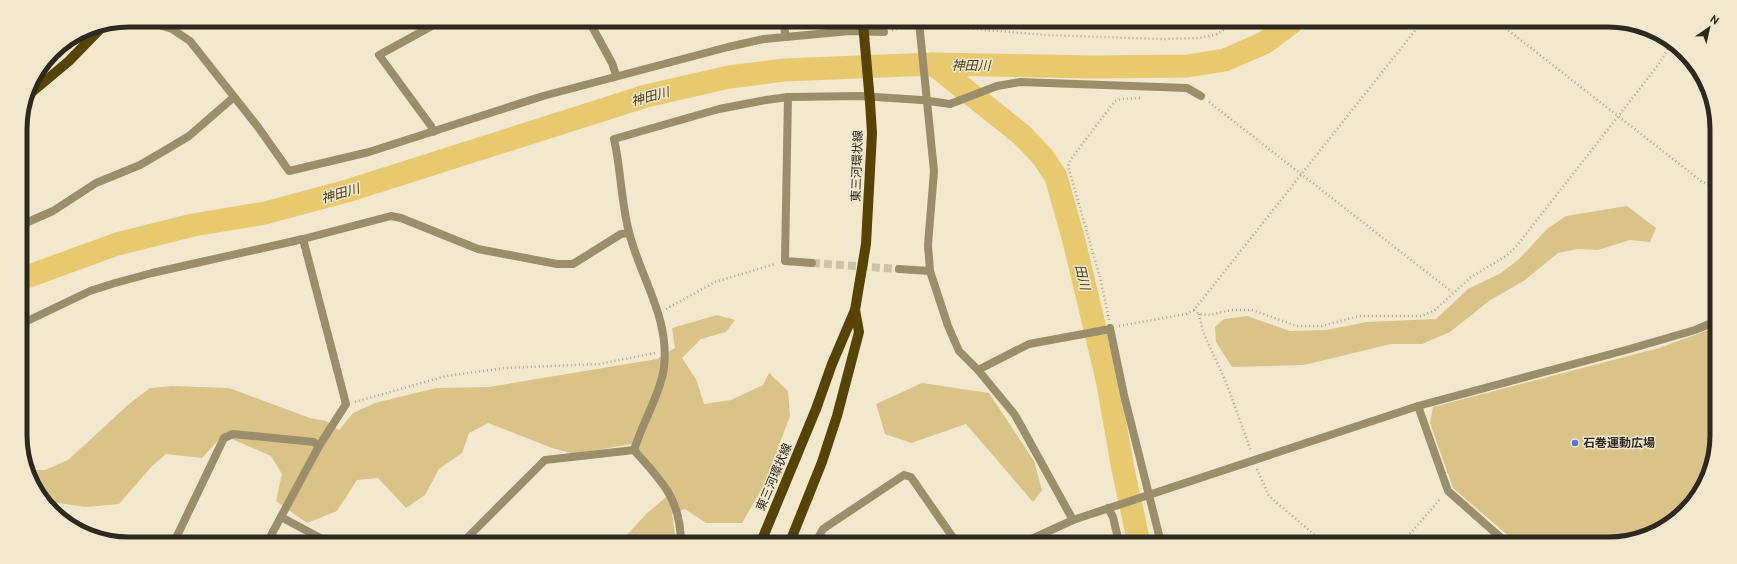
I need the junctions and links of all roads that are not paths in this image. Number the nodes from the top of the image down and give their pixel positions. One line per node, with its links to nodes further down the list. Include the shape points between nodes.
1 (166, 27): 13 (street, via 190,41)
2 (430, 27): 16 (street, via 379,55)
3 (592, 27): 10 (street)
4 (784, 27): 9 (street)
5 (863, 27): 23 (main road, 東三河環状線, bridge, via 872,132 866,244)
6 (919, 27): 15 (street)
7 (97, 32): 11 (main road, via 69,61)
8 (884, 32): 9 (street, via 850,31)
9 (786, 37): 10 (street, via 728,47)
10 (616, 75): 16 (street)
11 (35, 89)
12 (1201, 96): 15 (street, via 1187,88 1020,82 984,90 950,104)
13 (234, 97): 16 (street, via 289,171 369,152); 17 (street, via 189,136 140,165 96,182 52,211)
14 (788, 97): 15 (street, via 860,96); 18 (street, via 719,109 614,139); 20 (street, via 786,261)
15 (927, 101): 22 (street, via 934,171 928,245)
16 (433, 132)
17 (27, 222)
18 (629, 233): 19 (street, via 621,234 572,264 558,264 478,249 391,216); 29 (street, via 658,312 665,350 661,380 638,434)
19 (303, 239): 24 (street, via 152,272 115,283 90,291); 28 (street, via 346,404)
20 (812, 263)
21 (899, 269): 22 (street)
22 (930, 271): 26 (street, via 958,350)
23 (855, 310): 39 (main road, 東三河環状線); 40 (main road, 東三河環状線, via 859,332 837,416)
24 (27, 321)
25 (1710, 324): 27 (street, via 1626,350)
26 (978, 370): 30 (street, via 1029,344 1107,329); 33 (street, via 1015,415)
27 (1418, 406): 30 (street); 46 (street, via 1448,492)
28 (319, 446): 32 (street); 34 (street, via 314,442 234,434 224,438)
29 (634, 450): 37 (street, via 545,460); 38 (street, via 670,493 680,524)
30 (1150, 494): 31 (street); 45 (street)
31 (1112, 507): 33 (street); 44 (street)
32 (281, 517): 35 (street); 36 (street)
33 (1073, 520): 43 (street)
34 (176, 537)
35 (270, 537)
36 (318, 537)
37 (468, 537)
38 (681, 537)
39 (763, 537)
40 (792, 537)
41 (819, 537): 42 (street, via 823,529 904,475 911,477)
42 (953, 537)
43 (1036, 537)
44 (1118, 537)
45 (1160, 537)
46 (1500, 537)

